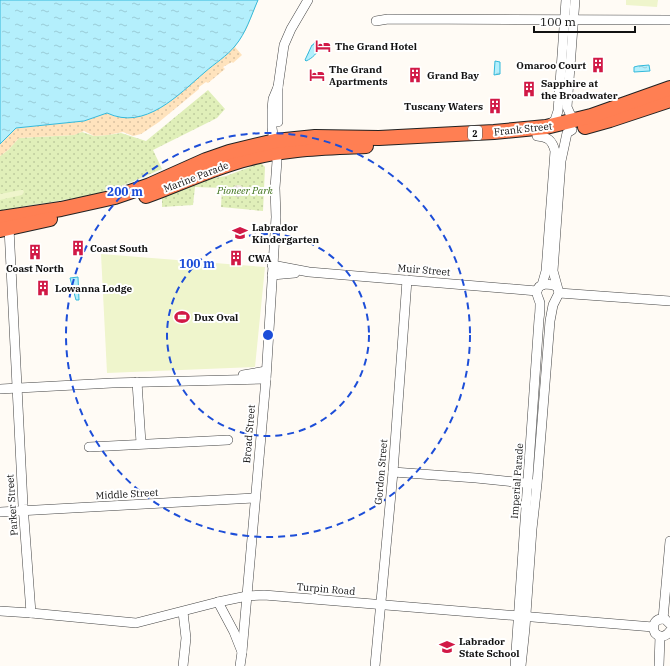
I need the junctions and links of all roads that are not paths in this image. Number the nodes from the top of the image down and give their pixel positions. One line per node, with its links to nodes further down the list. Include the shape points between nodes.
1 (308, 0): 11 (street, via 285,39 272,109)
2 (566, 0): 4 (street)
3 (575, 0): 4 (street)
4 (569, 19): 5 (street); 6 (street); 9 (street, via 567,107); 10 (street, via 558,111 555,120)
5 (670, 20)
6 (376, 21)
7 (670, 88): 9 (highway, Frank Street / 2)
8 (670, 100): 9 (highway, Frank Street / 2, via 610,120)
9 (576, 125): 10 (highway, Frank Street / 2); 12 (street, Imperial Parade, via 567,133)
10 (542, 132): 11 (highway, Frank Street / 2, via 493,140 317,148); 12 (street, Imperial Parade, via 553,143 555,151)
11 (275, 147): 13 (highway, Marine Parade / 2, via 133,201); 14 (street, Broad Street, via 282,168)
12 (553, 221): 16 (street, Imperial Parade, via 546,271); 17 (street, Imperial Parade, via 553,271)
13 (3, 225): 22 (street, Parker Street, via 10,243)
14 (272, 270): 15 (street, Muir Street); 19 (street, Broad Street)
15 (407, 280): 16 (street, Muir Street); 28 (street, Gordon Street)
16 (539, 291): 17 (street, via 552,285); 17 (street, via 546,300); 23 (street, Imperial Parade)
17 (557, 293): 18 (street); 24 (street, Imperial Parade, via 550,321)
18 (670, 301)
19 (266, 375): 20 (street); 30 (street, Broad Street)
20 (137, 382): 22 (street); 26 (street)
21 (0, 389): 22 (street)
22 (16, 389): 31 (street, Parker Street)
23 (531, 426): 24 (street); 29 (street, Imperial Parade)
24 (542, 426): 29 (street, Imperial Parade)
25 (228, 440): 26 (street)
26 (141, 443): 27 (street)
27 (89, 446)
28 (393, 472): 29 (street); 36 (street, Gordon Street)
29 (532, 484): 40 (street, Imperial Parade, via 532,528)
30 (254, 498): 31 (street, Middle Street); 34 (street, Broad Street)
31 (23, 511): 32 (street, Middle Street); 39 (street, Parker Street)
32 (0, 512)
33 (670, 541): 41 (street)
34 (247, 596): 35 (street, Turpin Road); 36 (street, Turpin Road); 45 (street, Broad Street)
35 (218, 602): 38 (street, Turpin Road); 45 (street, Broad Street)
36 (380, 604): 40 (street, Turpin Road); 48 (street, Gordon Street)
37 (0, 611): 39 (street, Turpin Road)
38 (183, 612): 39 (street, Turpin Road, via 136,623); 46 (street, via 186,638)
39 (31, 613)
40 (522, 617): 42 (street, Turpin Road); 49 (street, Imperial Parade); 50 (street, Imperial Parade)
41 (666, 621): 42 (street, via 658,620)
42 (653, 626): 44 (street, via 655,633)
43 (670, 631): 44 (street, via 665,636)
44 (660, 636): 51 (street)
45 (242, 652): 47 (street, Broad Street)
46 (182, 666)
47 (240, 666)
48 (375, 666)
49 (514, 666)
50 (521, 666)
51 (659, 666)

